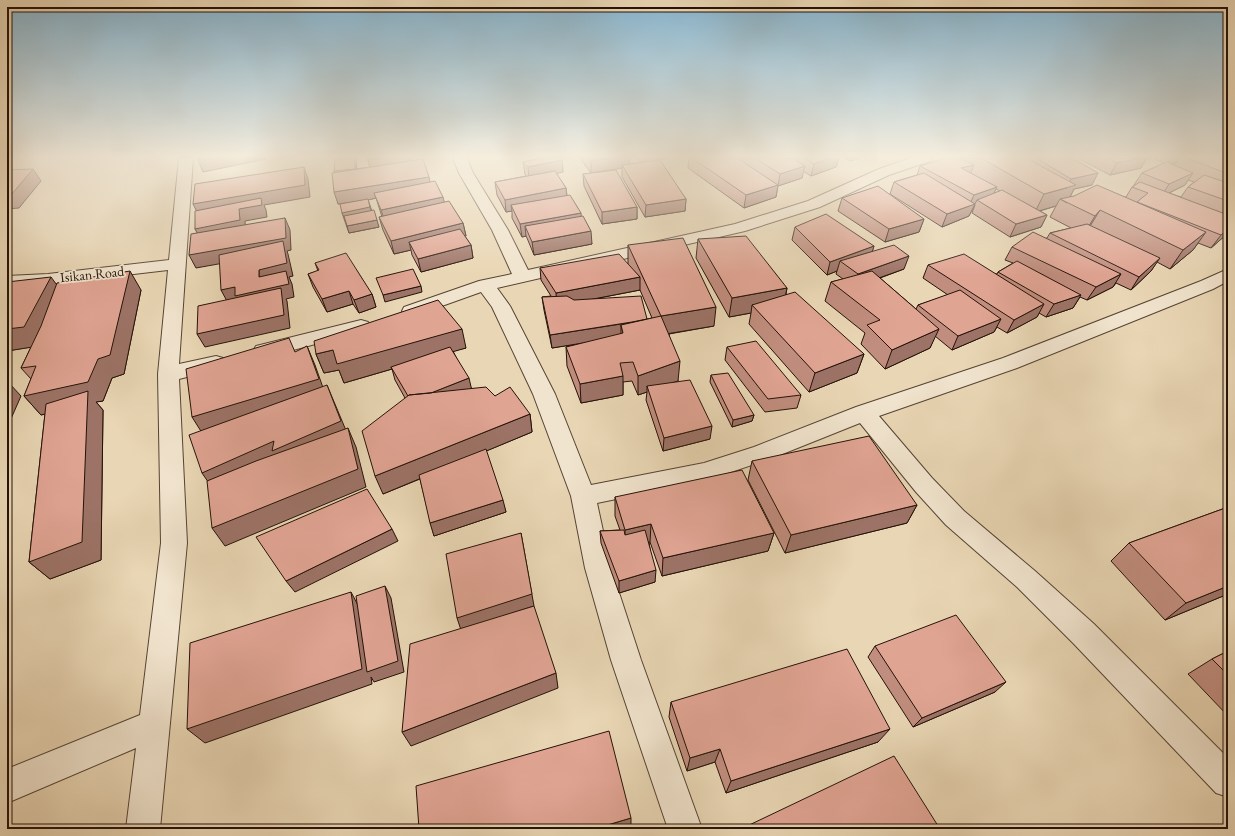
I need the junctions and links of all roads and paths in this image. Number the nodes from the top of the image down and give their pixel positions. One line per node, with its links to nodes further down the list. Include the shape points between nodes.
1 (183, 197): 4 (street)
2 (480, 197): 6 (street, via 500,230)
3 (829, 197): 6 (street, via 739,228)
4 (177, 264): 7 (street, Isikan Road, via 48,279); 11 (street)
5 (1228, 274): 12 (street, via 1207,285 1010,363)
6 (522, 276): 8 (street)
7 (7, 281)
8 (485, 285): 9 (street); 13 (street, via 501,306 544,394)
9 (395, 316)
10 (374, 322): 11 (street, via 332,335)
11 (168, 374): 14 (street, via 174,543)
12 (864, 413): 13 (street, via 762,453 704,472); 15 (street, via 955,518 1026,579 1084,634)
13 (583, 496): 18 (street, via 604,589)
14 (154, 724): 16 (street); 17 (street)
15 (1228, 781)
16 (7, 786)
17 (143, 829)
18 (685, 829)

